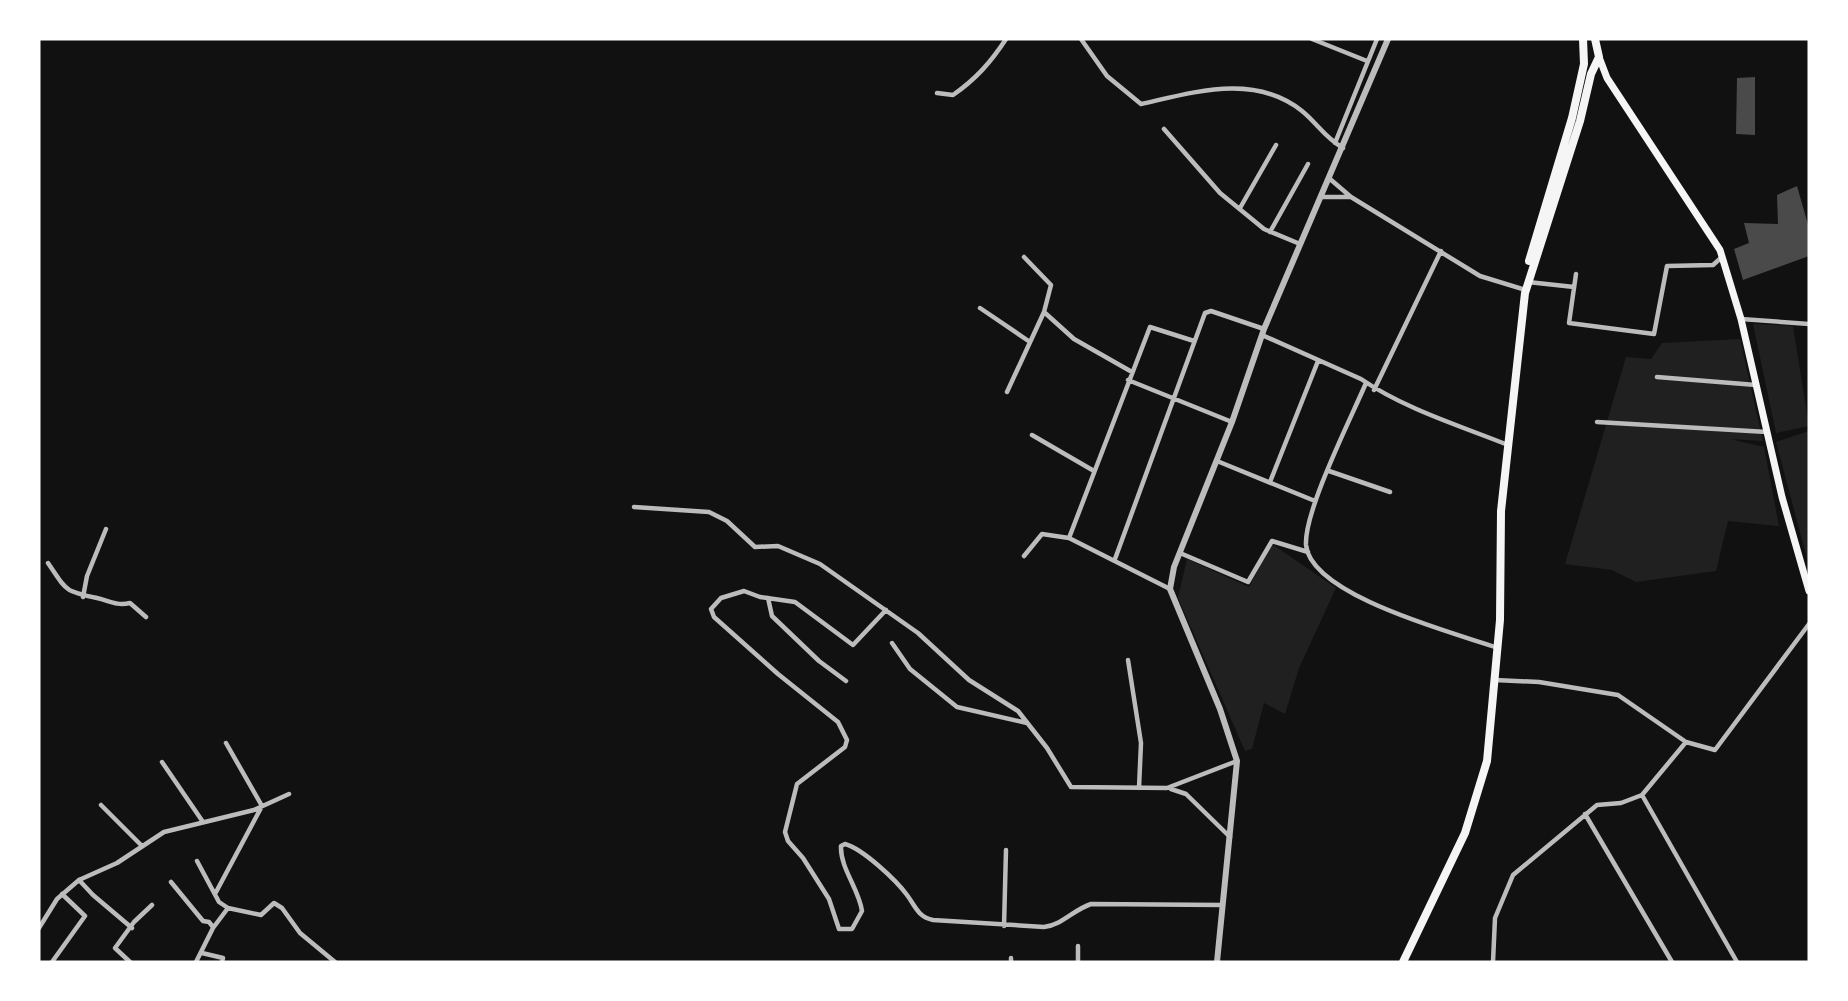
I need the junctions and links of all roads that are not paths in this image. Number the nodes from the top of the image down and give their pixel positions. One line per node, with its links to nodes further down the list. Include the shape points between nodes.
1 (1006, 39): 12 (street, via 987,67 966,87 953,95)
2 (1081, 39): 14 (street, via 1107,76 1141,104 1225,87 1245,88 1273,94 1290,103)
3 (1312, 39): 10 (street)
4 (1377, 39): 10 (street)
5 (1388, 39): 16 (street)
6 (1583, 39): 8 (main road)
7 (1595, 39): 9 (main road)
8 (1585, 55): 11 (main road); 22 (main road)
9 (1599, 57): 11 (main road); 27 (main road, via 1607,78)
10 (1367, 61): 14 (street)
11 (1591, 74): 22 (main road, via 1564,174)
12 (937, 93)
13 (1164, 129): 21 (street, via 1220,193)
14 (1335, 143): 16 (street)
15 (1276, 145): 21 (street)
16 (1343, 148): 18 (street)
17 (1308, 164): 23 (street)
18 (1330, 179): 19 (street); 20 (street)
19 (1321, 197): 20 (street); 24 (street)
20 (1351, 197): 25 (street)
21 (1240, 208): 23 (street)
22 (1541, 231): 29 (main road)
23 (1270, 232): 24 (street)
24 (1300, 244): 35 (street)
25 (1441, 250): 29 (street, via 1480,276); 44 (street)
26 (1024, 257): 32 (street, via 1051,285)
27 (1722, 257): 30 (street, via 1713,265 1666,266 1654,334 1569,323); 33 (main road)
28 (1576, 274): 30 (street)
29 (1525, 287): 30 (street); 51 (main road)
30 (1574, 287)
31 (980, 308): 36 (street)
32 (1044, 312): 36 (street); 39 (street, via 1074,339)
33 (1741, 319): 34 (street); 43 (main road)
34 (1809, 324)
35 (1263, 332): 37 (street, via 1208,311); 38 (street); 47 (street)
36 (1030, 342): 45 (street)
37 (1194, 342): 39 (street, via 1150,327); 46 (street)
38 (1318, 361): 42 (street); 55 (street)
39 (1132, 372): 41 (street)
40 (1657, 377): 43 (street)
41 (1128, 380): 46 (street); 53 (street)
42 (1366, 382): 44 (street); 54 (street)
43 (1756, 385): 49 (main road)
44 (1374, 390): 51 (street)
45 (1007, 392)
46 (1172, 398): 47 (street); 64 (street)
47 (1232, 422): 52 (street)
48 (1598, 422): 49 (street)
49 (1767, 432): 67 (main road)
50 (1032, 435): 53 (street)
51 (1508, 445): 74 (main road, via 1501,511)
52 (1217, 461): 55 (street); 62 (street)
53 (1094, 471): 60 (street)
54 (1329, 471): 56 (street); 57 (street)
55 (1270, 482): 57 (street)
56 (1390, 492)
57 (1315, 501): 61 (street, via 1307,533)
58 (634, 507): 70 (street, via 709,512 727,521 755,547 778,546 820,564)
59 (106, 529): 68 (street)
60 (1069, 538): 63 (street, via 1042,534); 64 (street)
61 (1308, 552): 62 (street, via 1272,541 1248,582); 74 (street, via 1328,578 1358,598)
62 (1180, 553): 66 (street)
63 (1024, 556)
64 (1115, 559): 66 (street)
65 (48, 563): 68 (street, via 64,587)
66 (1170, 589): 81 (street, via 1220,709)
67 (1809, 591)
68 (83, 597): 71 (street, via 116,605 133,604)
69 (768, 598): 70 (street, via 795,602 853,645); 77 (street, via 772,616); 102 (street, via 740,591 715,602 711,611 778,675 838,722 846,736 845,747 797,784 785,832 829,899 839,929 852,929 862,911 841,854 845,844 877,865 926,919)
70 (886, 610): 78 (street, via 918,633 969,680 1018,711)
71 (146, 617)
72 (1809, 624): 79 (street, via 1715,750)
73 (892, 643): 78 (street, via 910,669 957,707)
74 (1498, 648): 76 (main road)
75 (1128, 660): 83 (street, via 1141,743)
76 (1495, 680): 79 (street, via 1539,682 1618,695); 115 (main road, via 1487,761 1465,833)
77 (846, 681)
78 (1027, 723): 83 (street, via 1071,788)
79 (1686, 742): 86 (street)
80 (226, 743): 88 (street)
81 (1237, 761): 84 (street); 91 (street)
82 (162, 762): 90 (street)
83 (1139, 788): 84 (street)
84 (1167, 788): 91 (street, via 1186,794)
85 (289, 794): 88 (street)
86 (1642, 795): 89 (street, via 1621,803 1597,805); 118 (street)
87 (101, 805): 92 (street)
88 (262, 806): 90 (street); 98 (street)
89 (1585, 814): 116 (street, via 1513,875 1495,918); 117 (street)
90 (203, 822): 92 (street, via 164,832)
91 (1230, 837): 100 (street)
92 (142, 846): 95 (street, via 117,863)
93 (1006, 850): 102 (street)
94 (197, 861): 98 (street)
95 (79, 880): 97 (street); 105 (street)
96 (171, 882): 103 (street, via 203,921)
97 (62, 894): 104 (street); 108 (street, via 84,916)
98 (215, 894): 101 (street)
99 (152, 905): 105 (street)
100 (1222, 905): 102 (street, via 1091,904 1054,926); 114 (street)
101 (228, 908): 103 (street); 112 (street, via 261,915 274,903 300,933)
102 (1004, 926)
103 (213, 927): 107 (street)
104 (39, 928)
105 (132, 928): 109 (street, via 115,948)
106 (1078, 945): 113 (street)
107 (202, 953): 110 (street); 111 (street, via 223,958)
108 (52, 962)
109 (130, 962)
110 (196, 962)
111 (222, 962)
112 (335, 962)
113 (1078, 962)
114 (1217, 962)
115 (1402, 962)
116 (1493, 962)
117 (1672, 962)
118 (1737, 962)

